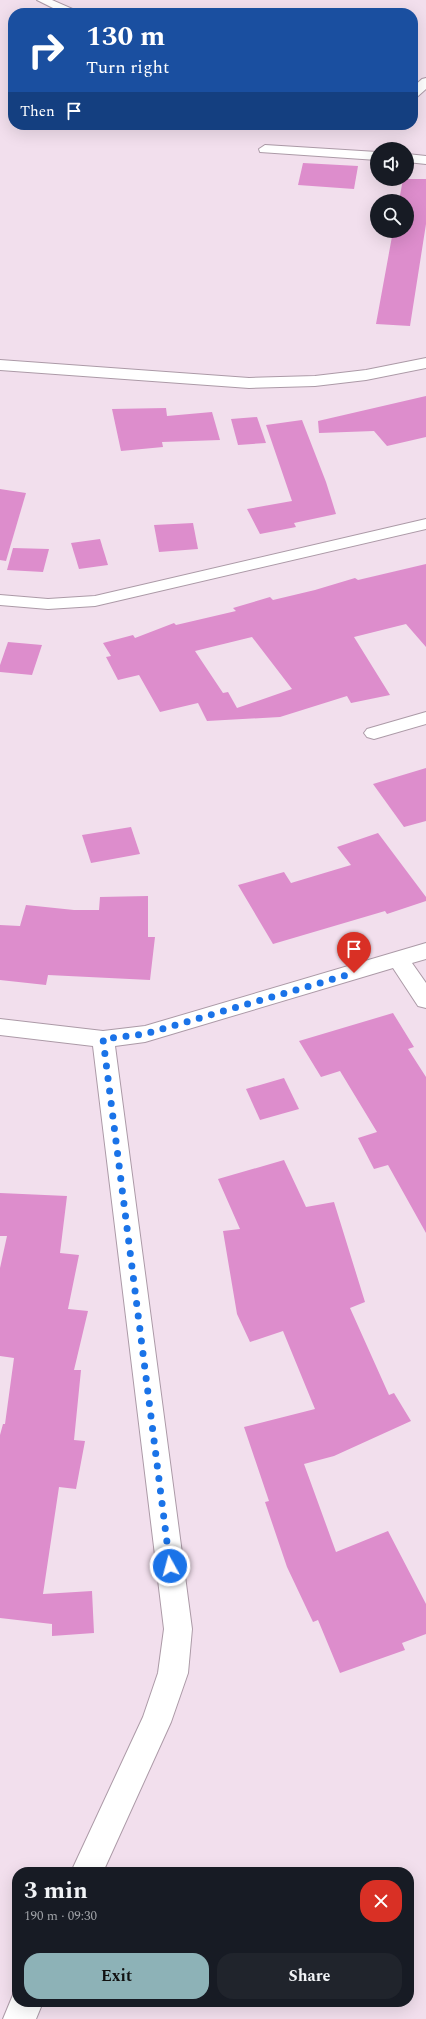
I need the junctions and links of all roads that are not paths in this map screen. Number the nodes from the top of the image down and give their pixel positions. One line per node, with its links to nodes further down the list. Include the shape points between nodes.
1 (43, 0): 2 (street)
2 (61, 8)
3 (426, 82): 4 (street)
4 (418, 89)
5 (265, 149): 6 (street)
6 (370, 156)
7 (414, 159): 8 (street)
8 (426, 160)
9 (426, 363): 10 (street, via 315,381 249,383)
10 (0, 365)
11 (426, 524): 12 (street, via 95,601 48,604)
12 (0, 600)
13 (426, 718): 14 (street)
14 (374, 733)
15 (426, 951): 16 (street)
16 (399, 960): 17 (street); 19 (street, via 145,1034)
17 (426, 1000)
18 (0, 1027): 19 (street)
19 (103, 1039): 20 (street, via 178,1629 173,1673 156,1722)
20 (89, 1867)
21 (25, 2007): 22 (street)
22 (19, 2019)

